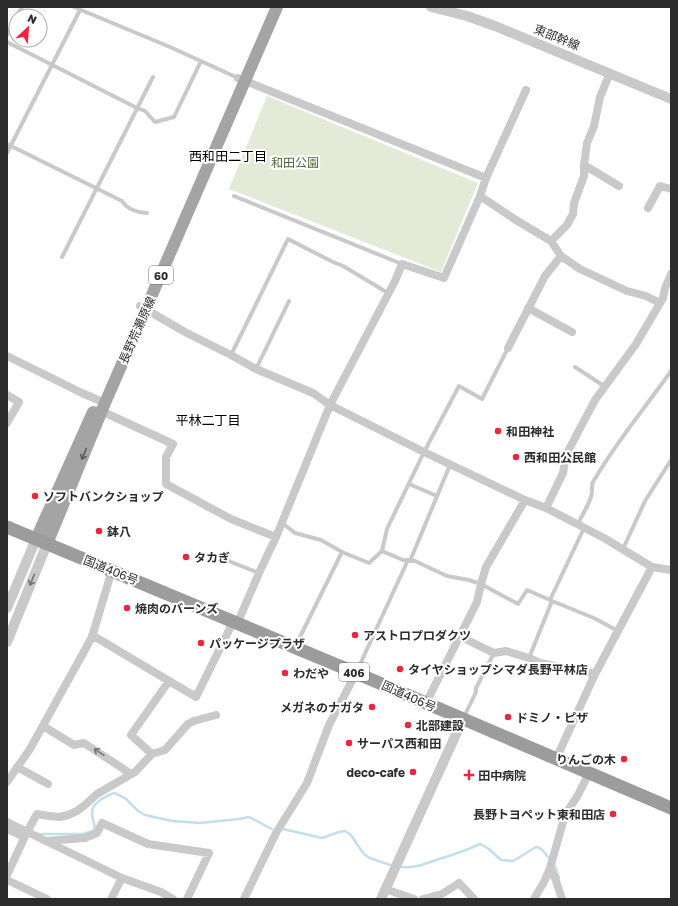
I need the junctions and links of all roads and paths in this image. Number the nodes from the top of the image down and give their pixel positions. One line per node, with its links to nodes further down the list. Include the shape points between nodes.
1 (74, 7): 5 (lane)
2 (269, 7): 11 (main road, 長野荒瀬原線 / 60)
3 (277, 7): 11 (main road, 長野荒瀬原線 / 60)
4 (431, 7): 9 (street, 東部幹線, via 495,26)
5 (80, 10): 7 (lane); 8 (lane)
6 (7, 42): 8 (lane)
7 (201, 61): 11 (lane); 14 (lane, via 174,117 155,122 145,111)
8 (52, 65): 14 (lane); 15 (lane)
9 (610, 73): 13 (street, 東部幹線); 17 (street, via 600,97 594,126 587,143)
10 (153, 77): 14 (lane)
11 (241, 79): 18 (street); 34 (main road, 長野荒瀬原線 / 60)
12 (526, 90): 18 (street)
13 (671, 99)
14 (137, 108): 20 (lane)
15 (9, 145): 16 (lane); 20 (lane)
16 (7, 153)
17 (584, 165): 19 (street); 26 (street, via 584,176 574,203 573,214 567,225)
18 (486, 178): 23 (street)
19 (619, 186)
20 (96, 188): 25 (lane, via 139,213); 28 (lane)
21 (671, 190): 24 (street, via 660,186)
22 (234, 196): 29 (lane)
23 (480, 196): 26 (street); 29 (street, via 444,278)
24 (648, 208)
25 (147, 213)
26 (551, 241): 27 (street)
27 (561, 256): 32 (street, via 580,269 627,291); 35 (street, via 545,276)
28 (62, 257)
29 (402, 264): 31 (street)
30 (671, 274): 32 (street, via 665,288)
31 (388, 293): 38 (lane, via 343,266 288,239); 45 (street)
32 (665, 300): 43 (street)
33 (289, 301): 41 (lane)
34 (143, 308): 38 (street); 46 (main road, 長野荒瀬原線 / 60)
35 (528, 308): 36 (street); 37 (street)
36 (572, 332)
37 (508, 348): 48 (lane, via 482,399 459,386)
38 (232, 355): 41 (street)
39 (7, 356): 46 (street)
40 (575, 367): 43 (lane)
41 (256, 369): 45 (street, via 313,393)
42 (671, 371): 57 (lane, via 592,484 592,496)
43 (604, 386): 54 (street, via 566,455 563,474)
44 (7, 395): 47 (street, via 19,402)
45 (330, 404): 48 (street); 55 (street)
46 (100, 406): 58 (street, via 173,444 166,457 166,484 231,519); 59 (main road, 長野荒瀬原線 / 60)
47 (7, 423)
48 (424, 452): 50 (street); 51 (lane)
49 (671, 460): 60 (lane, via 646,501)
50 (450, 464): 52 (lane); 53 (street)
51 (409, 484): 52 (lane); 61 (lane, via 387,529)
52 (438, 496): 64 (lane)
53 (525, 500): 54 (street); 69 (street, via 486,567)
54 (546, 508): 57 (street)
55 (281, 522): 58 (street); 62 (lane, via 296,533 321,540)
56 (7, 526): 59 (highway, 406)
57 (581, 526): 60 (street); 70 (lane)
58 (276, 537): 68 (street)
59 (42, 541): 66 (highway, 国道406号 / 406); 71 (street); 76 (street, one-way to 76)
60 (623, 549): 65 (street)
61 (382, 551): 62 (lane, via 369,563); 64 (lane)
62 (342, 552): 77 (lane)
63 (216, 556): 68 (lane)
64 (409, 560): 69 (lane, via 447,576); 80 (lane)
65 (652, 567): 67 (street); 73 (street)
66 (112, 570): 72 (highway, 国道406号 / 406); 74 (street)
67 (671, 570)
68 (259, 573): 72 (street)
69 (481, 584): 70 (lane, via 518,604 527,590); 75 (street, via 478,602)
70 (551, 600): 73 (lane); 79 (lane)
71 (7, 608)
72 (235, 623): 77 (highway, 国道406号 / 406); 82 (street, via 196,697)
73 (618, 631): 81 (street)
74 (92, 635): 82 (street); 86 (street)
75 (460, 636): 78 (street); 83 (street)
76 (7, 642)
77 (295, 647): 80 (highway, 国道406号 / 406)
78 (494, 652): 79 (street, via 506,651); 85 (lane)
79 (529, 658): 81 (street, via 540,663)
80 (356, 673): 83 (highway, 国道406号 / 406); 109 (street, via 328,725 307,783 276,833)
81 (595, 674): 88 (street)
82 (169, 681): 87 (street, via 131,735)
83 (426, 703): 85 (highway, 国道406号 / 406)
84 (216, 715): 87 (street, via 188,724 166,750)
85 (463, 719): 88 (highway, 国道406号 / 406); 103 (street)
86 (43, 726): 89 (street); 91 (street, one-way to 86, via 84,742 74,745)
87 (152, 754): 91 (street)
88 (556, 759): 90 (highway, 国道406号 / 406)
89 (17, 767): 92 (street); 93 (street)
90 (589, 773): 94 (highway, 国道406号 / 406); 99 (street, via 565,815)
91 (131, 774): 97 (street, via 68,815 54,817 36,814)
92 (7, 782)
93 (48, 784)
94 (671, 808)
95 (7, 822): 97 (street)
96 (7, 829): 97 (street)
97 (26, 835): 98 (street); 100 (street)
98 (46, 841): 101 (street); 108 (street, via 85,838 97,833 102,823 148,844 209,853)
99 (550, 868): 114 (street); 115 (street)
100 (7, 875)
101 (122, 878): 104 (street); 106 (street)
102 (7, 880): 105 (street)
103 (386, 889): 110 (street); 111 (street)
104 (160, 896): 107 (street)
105 (47, 899)
106 (112, 899)
107 (173, 899)
108 (187, 899)
109 (244, 899)
110 (381, 899)
111 (414, 899)
112 (422, 899): 113 (street, via 442,894 459,883)
113 (474, 899)
114 (534, 899)
115 (562, 899)

